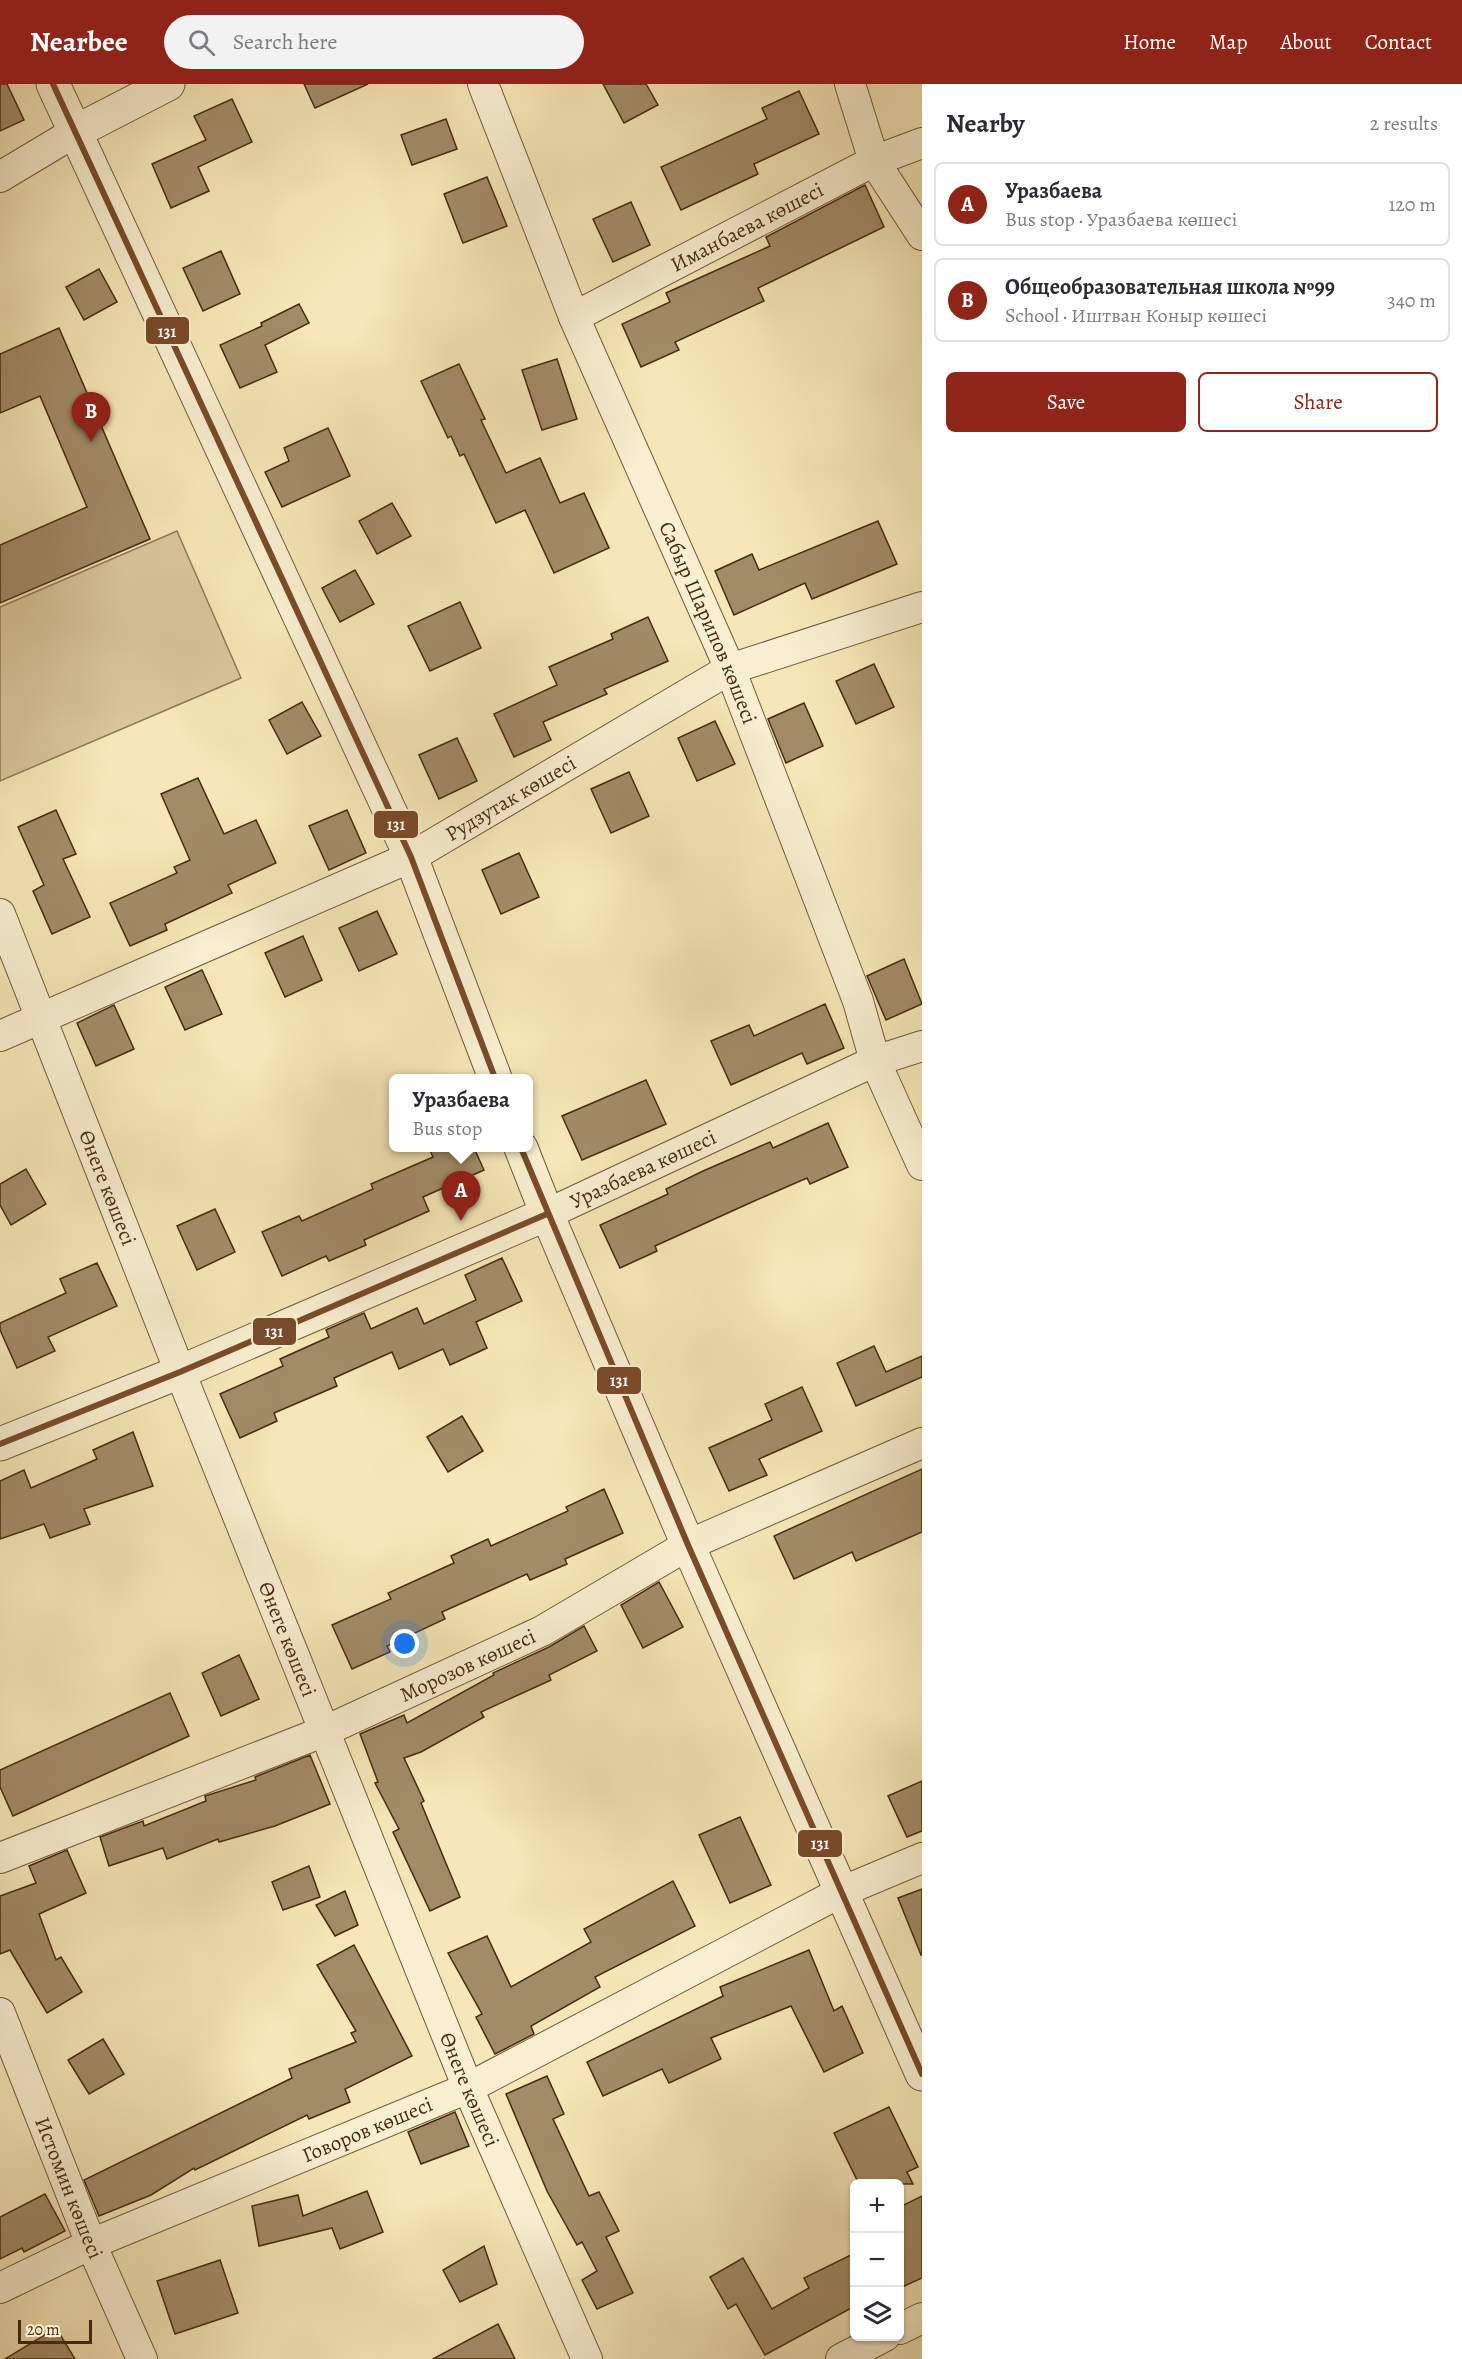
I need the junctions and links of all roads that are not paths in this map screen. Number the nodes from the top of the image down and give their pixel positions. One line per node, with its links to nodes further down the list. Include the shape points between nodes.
1 (53, 84): 5 (street)
2 (168, 84): 5 (street)
3 (483, 84): 10 (street, Сабыр Шарипов көшесі)
4 (850, 84): 7 (street)
5 (75, 132): 8 (street); 13 (street)
6 (922, 143): 7 (street, Иманбаева көшесі)
7 (874, 161): 9 (street); 10 (street, Иманбаева көшесі)
8 (0, 177)
9 (922, 235)
10 (574, 316): 12 (street, Сабыр Шарипов көшесі)
11 (922, 608): 12 (street, Рудзутак көшесі)
12 (730, 669): 13 (street, Рудзутак көшесі); 18 (street, Сабыр Шарипов көшесі, via 858,1001)
13 (411, 857): 15 (street, Рудзутак көшесі); 19 (street)
14 (0, 914): 15 (street, Өнеге көшесі)
15 (41, 1017): 16 (street, Рудзутак көшесі); 23 (street, Өнеге көшесі)
16 (0, 1036)
17 (922, 1046): 18 (street, Уразбаева көшесі)
18 (875, 1061): 21 (street, Сабыр Шарипов көшесі); 22 (street, Уразбаева көшесі)
19 (493, 1074)
20 (523, 1152): 22 (street)
21 (922, 1165)
22 (547, 1214): 23 (street, Уразбаева көшесі); 26 (street)
23 (180, 1372): 25 (street, Уразбаева көшесі); 27 (street, Өнеге көшесі)
24 (922, 1443): 26 (street, Морозов көшесі)
25 (0, 1444)
26 (688, 1545): 27 (street, Морозов көшесі, via 542,1631); 30 (street)
27 (325, 1731): 28 (street, Морозов көшесі); 33 (street, Өнеге көшесі)
28 (0, 1858)
29 (922, 1858): 30 (street, Говоров көшесі)
30 (841, 1892): 32 (street); 33 (street, Говоров көшесі)
31 (0, 2013): 34 (street, Истомин көшесі)
32 (922, 2074)
33 (468, 2088): 34 (street, Говоров көшесі); 40 (street, Өнеге көшесі)
34 (91, 2244): 35 (street, Говоров көшесі); 39 (street, Истомин көшесі)
35 (0, 2288)
36 (922, 2318): 37 (street)
37 (904, 2327)
38 (877, 2341): 41 (street)
39 (142, 2359)
40 (586, 2359)
41 (840, 2359)

